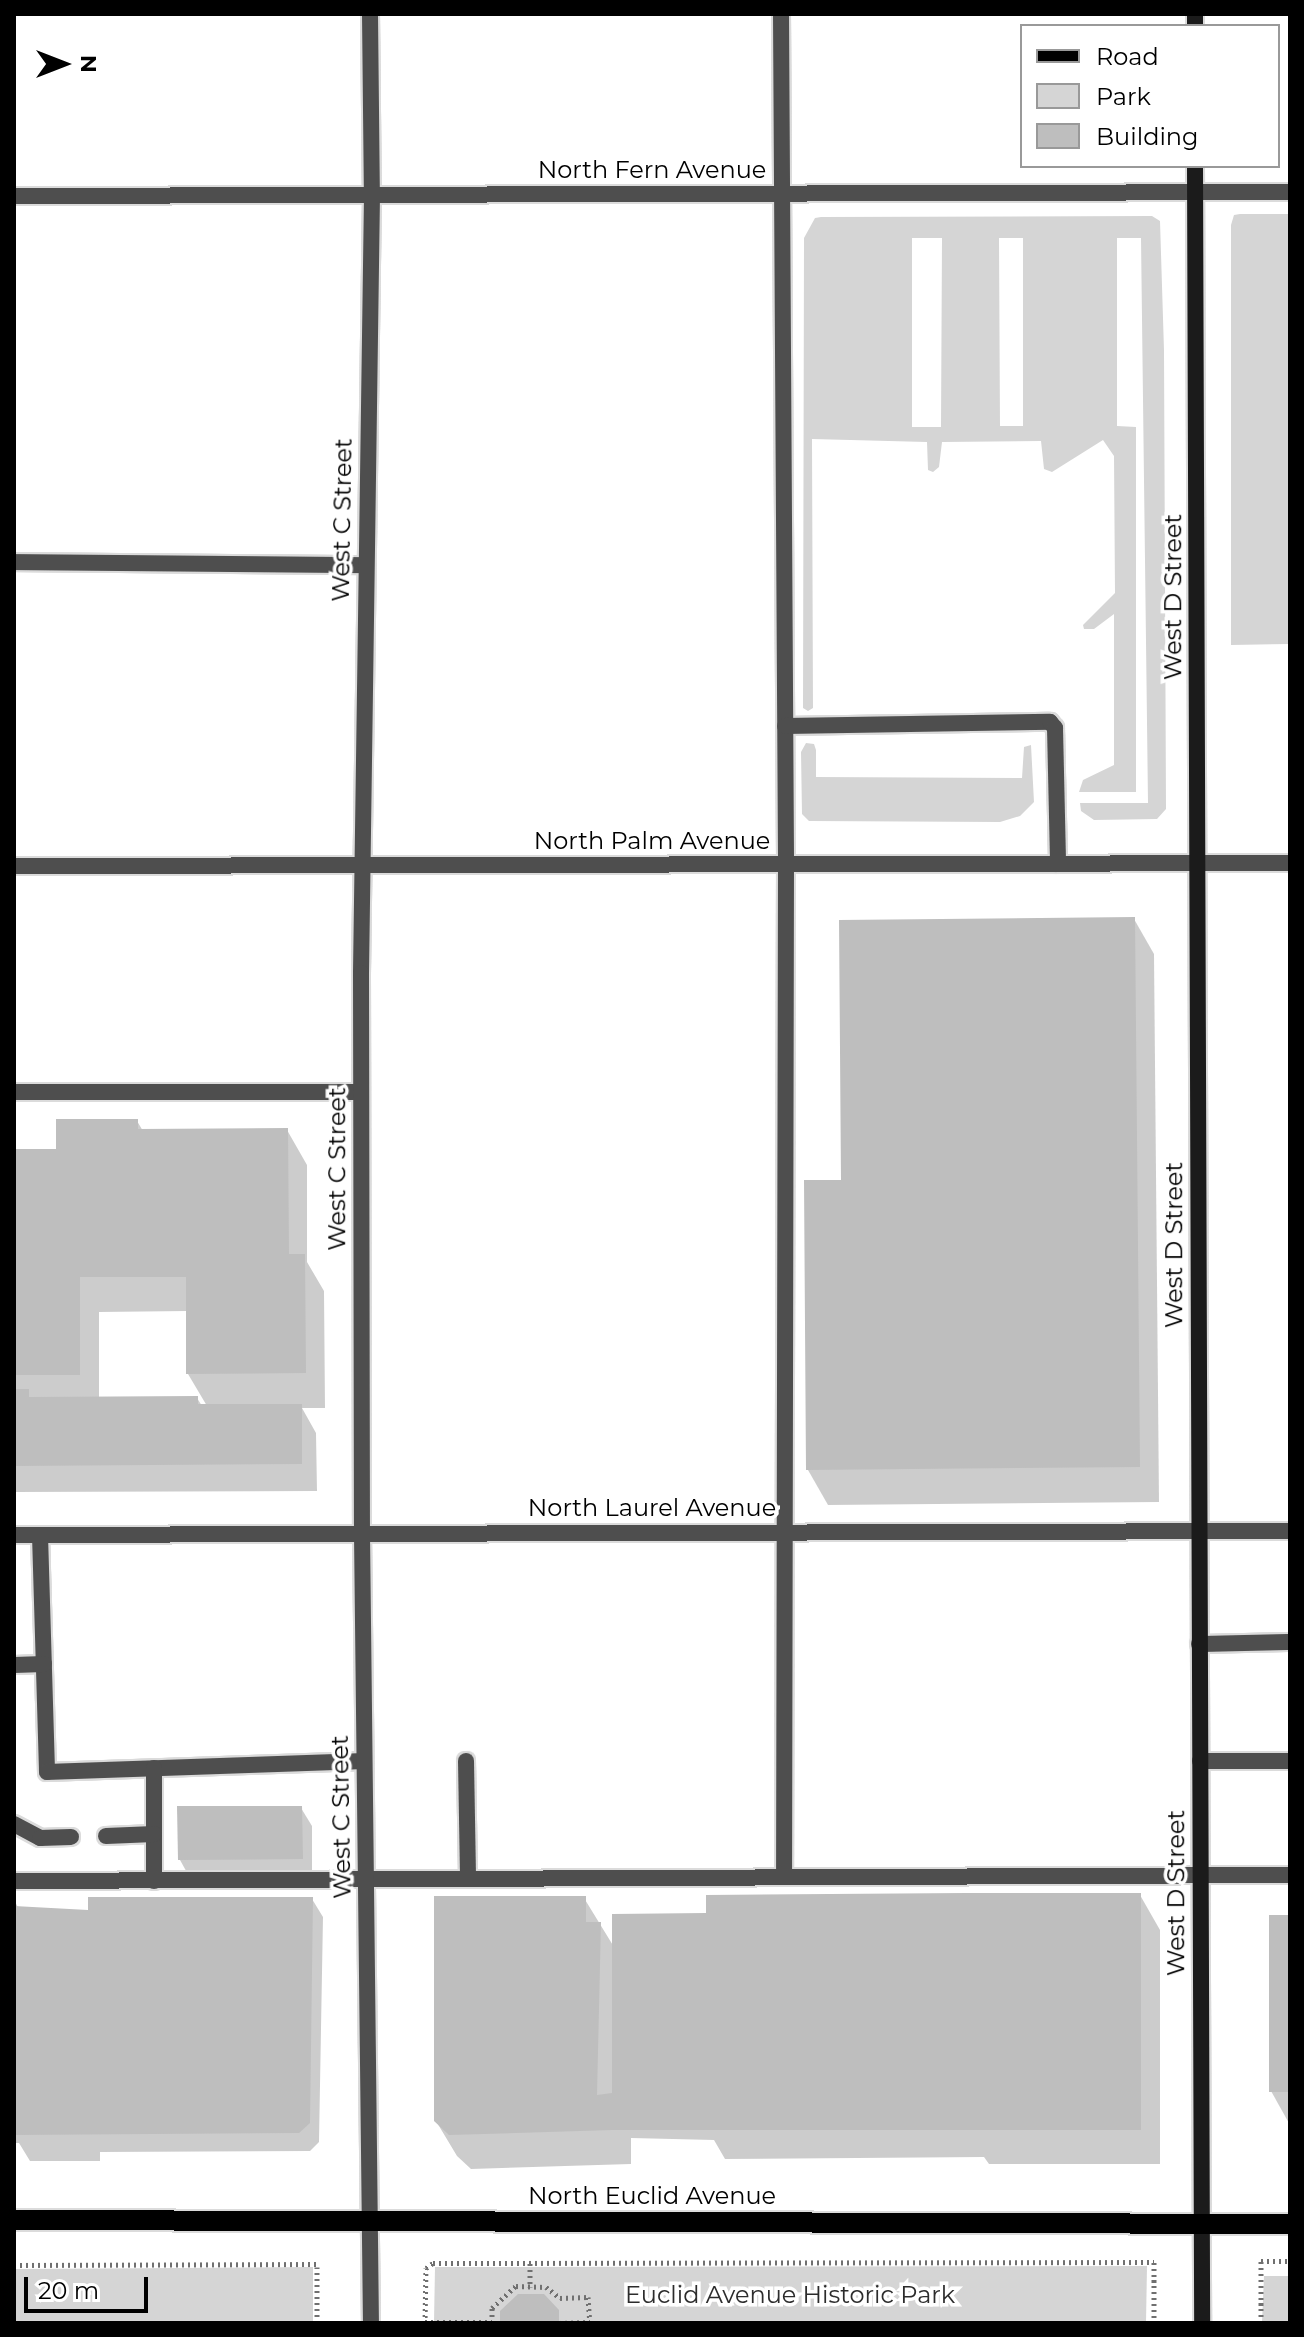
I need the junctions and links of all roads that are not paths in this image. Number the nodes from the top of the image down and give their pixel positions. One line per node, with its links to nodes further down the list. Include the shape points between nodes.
1 (370, 14): 7 (street, West C Street)
2 (781, 14): 6 (street)
3 (1195, 168): 4 (main road, West D Street)
4 (1195, 192): 5 (street, North Fern Avenue); 6 (street, North Fern Avenue); 12 (main road, West D Street)
5 (1290, 192)
6 (781, 194): 7 (street, North Fern Avenue); 11 (street)
7 (372, 195): 8 (street, North Fern Avenue); 10 (street, West C Street)
8 (14, 196)
9 (14, 562): 10 (street)
10 (365, 565): 16 (street, West C Street)
11 (785, 726): 14 (street); 15 (street, via 1050,722 1055,728)
12 (1197, 863): 13 (street, North Palm Avenue); 15 (street, North Palm Avenue); 20 (main road, West D Street)
13 (1290, 863)
14 (786, 864): 15 (street, North Palm Avenue); 16 (street, North Palm Avenue); 22 (street)
15 (1058, 864)
16 (361, 865): 17 (street, North Palm Avenue); 19 (street, West C Street)
17 (14, 866)
18 (14, 1092): 19 (street)
19 (361, 1092): 23 (street, West C Street)
20 (1199, 1530): 21 (street, North Laurel Avenue); 22 (street, North Laurel Avenue); 27 (main road, West D Street)
21 (1290, 1531)
22 (786, 1532): 23 (street, North Laurel Avenue); 41 (street)
23 (362, 1534): 25 (street, North Laurel Avenue); 30 (street, West C Street)
24 (14, 1535): 25 (street, North Laurel Avenue)
25 (40, 1535): 28 (street)
26 (1290, 1642): 27 (street)
27 (1199, 1644): 32 (main road, West D Street)
28 (44, 1664): 29 (street); 34 (street, via 47,1772)
29 (14, 1665)
30 (364, 1761): 34 (street); 43 (street, West C Street)
31 (466, 1761): 42 (street)
32 (1200, 1761): 33 (street); 39 (main road, West D Street)
33 (1290, 1761)
34 (154, 1768): 36 (street)
35 (14, 1824): 38 (street, via 40,1838)
36 (154, 1834): 37 (street); 45 (street)
37 (106, 1836)
38 (71, 1837)
39 (1200, 1875): 40 (street); 41 (street); 48 (main road, West D Street)
40 (1290, 1875)
41 (784, 1877): 42 (street)
42 (468, 1878): 43 (street)
43 (365, 1879): 45 (street); 47 (street, West C Street)
44 (14, 1881): 45 (street)
45 (154, 1881)
46 (14, 2220): 47 (main road, North Euclid Avenue)
47 (370, 2220): 48 (main road, North Euclid Avenue); 50 (street, West C Street)
48 (1201, 2224): 49 (main road, North Euclid Avenue); 51 (main road, West D Street)
49 (1290, 2224)
50 (371, 2323)
51 (1202, 2323)

